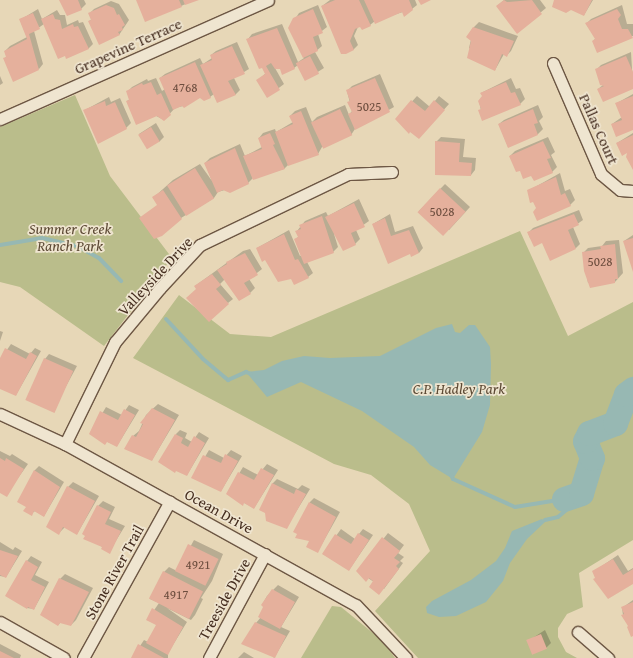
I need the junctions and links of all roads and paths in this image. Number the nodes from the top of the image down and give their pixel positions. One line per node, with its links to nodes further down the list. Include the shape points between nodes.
1 (268, 0): 3 (street, Grapevine Terrace)
2 (553, 63): 5 (street, Pallas Court, via 601,174 620,190)
3 (0, 119)
4 (392, 172): 7 (street, Valleyside Drive, via 348,174 200,245 115,342)
5 (633, 191)
6 (0, 414): 7 (street, Ocean Drive)
7 (65, 444): 8 (street, Ocean Drive)
8 (170, 501): 9 (street, Ocean Drive); 13 (street, Stone River Trail)
9 (265, 554): 14 (street, Treeside Drive); 15 (street, Ocean Drive, via 356,605)
10 (0, 622): 12 (street)
11 (578, 632): 16 (street)
12 (64, 658)
13 (84, 658)
14 (209, 658)
15 (406, 658)
16 (608, 658)

